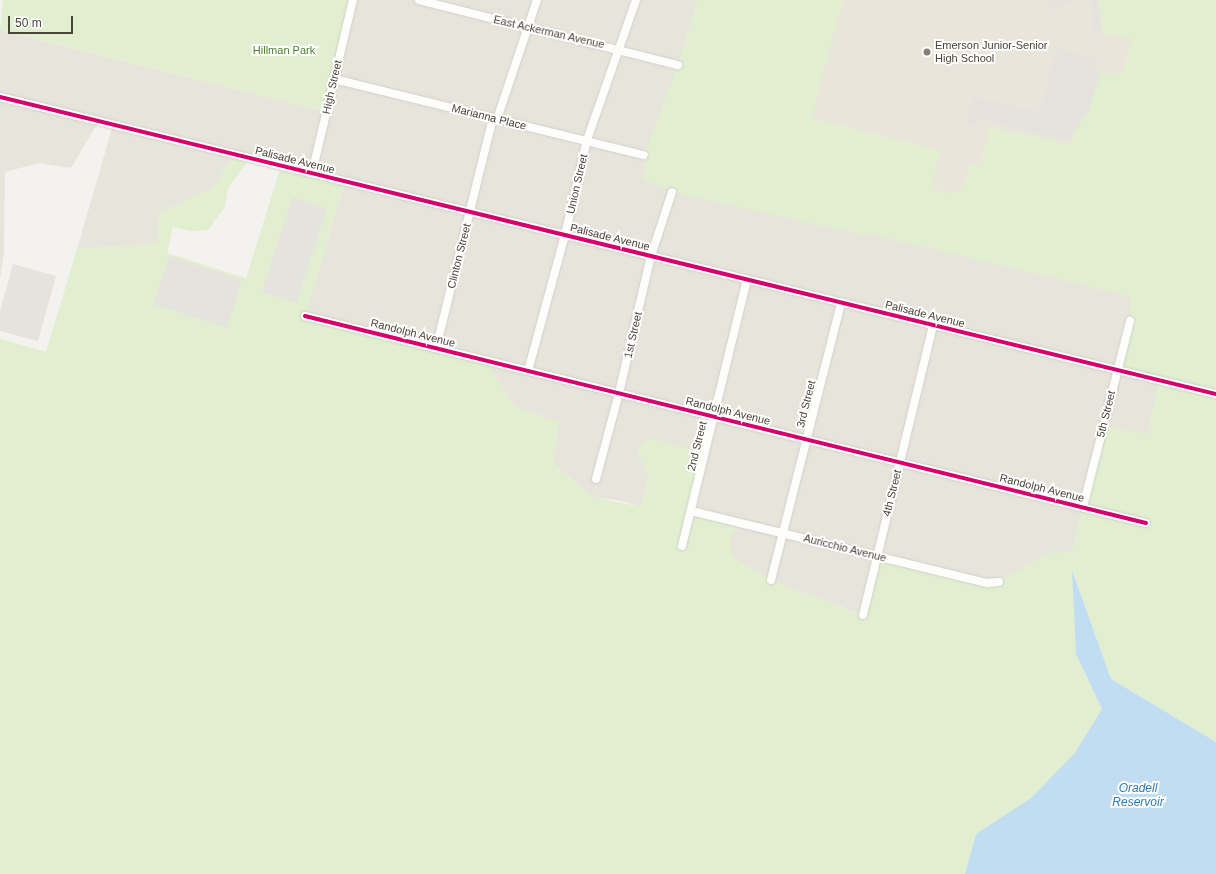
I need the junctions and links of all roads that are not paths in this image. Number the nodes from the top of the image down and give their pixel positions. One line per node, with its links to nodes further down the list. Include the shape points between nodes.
1 (353, 0): 8 (street, High Street)
2 (419, 0): 5 (street, East Ackerman Avenue)
3 (537, 0): 5 (street, Clinton Street)
4 (636, 0): 6 (street, Union Street)
5 (528, 27): 6 (street, East Ackerman Avenue); 10 (street, Clinton Street)
6 (619, 49): 7 (street, East Ackerman Avenue); 11 (street, Union Street)
7 (678, 66)
8 (334, 79): 10 (street, Marianna Place); 13 (street, High Street)
9 (0, 98): 13 (street, Palisade Avenue)
10 (495, 118): 11 (street, Marianna Place); 15 (street, Clinton Street)
11 (587, 140): 12 (street, Marianna Place); 16 (street, Union Street)
12 (644, 155)
13 (312, 173): 15 (street, Palisade Avenue)
14 (672, 192): 17 (street, 1st Street)
15 (470, 212): 16 (street, Palisade Avenue); 23 (street, Clinton Street)
16 (565, 235): 17 (street, Palisade Avenue); 25 (street, Union Street)
17 (651, 256): 18 (street, Palisade Avenue); 26 (street, 1st Street)
18 (747, 280): 19 (street, Palisade Avenue); 28 (street, 2nd Street)
19 (840, 303): 22 (street, Palisade Avenue); 29 (street, 3rd Street)
20 (306, 316): 23 (street, Randolph Avenue)
21 (1130, 321): 24 (street, 5th Street)
22 (933, 326): 24 (street, Palisade Avenue); 30 (street, 4th Street)
23 (436, 348): 25 (street, Randolph Avenue)
24 (1117, 370): 27 (street, Palisade Avenue); 32 (street, 5th Street)
25 (528, 371): 26 (street, Randolph Avenue)
26 (619, 393): 28 (street, Randolph Avenue); 31 (street, 1st Street)
27 (1216, 394)
28 (714, 416): 29 (street, Randolph Avenue); 33 (street, 2nd Street)
29 (806, 439): 30 (street, Randolph Avenue); 35 (street, 3rd Street)
30 (900, 462): 32 (street, Randolph Avenue); 37 (street, 4th Street)
31 (596, 479)
32 (1083, 507): 34 (street, Randolph Avenue)
33 (691, 511): 35 (street, Auricchio Avenue); 36 (street, 2nd Street)
34 (1146, 523)
35 (783, 532): 37 (street, Auricchio Avenue); 38 (street, 3rd Street)
36 (682, 546)
37 (877, 556): 39 (street, Auricchio Avenue, via 987,583); 40 (street, 4th Street)
38 (771, 580)
39 (998, 582)
40 (863, 615)

